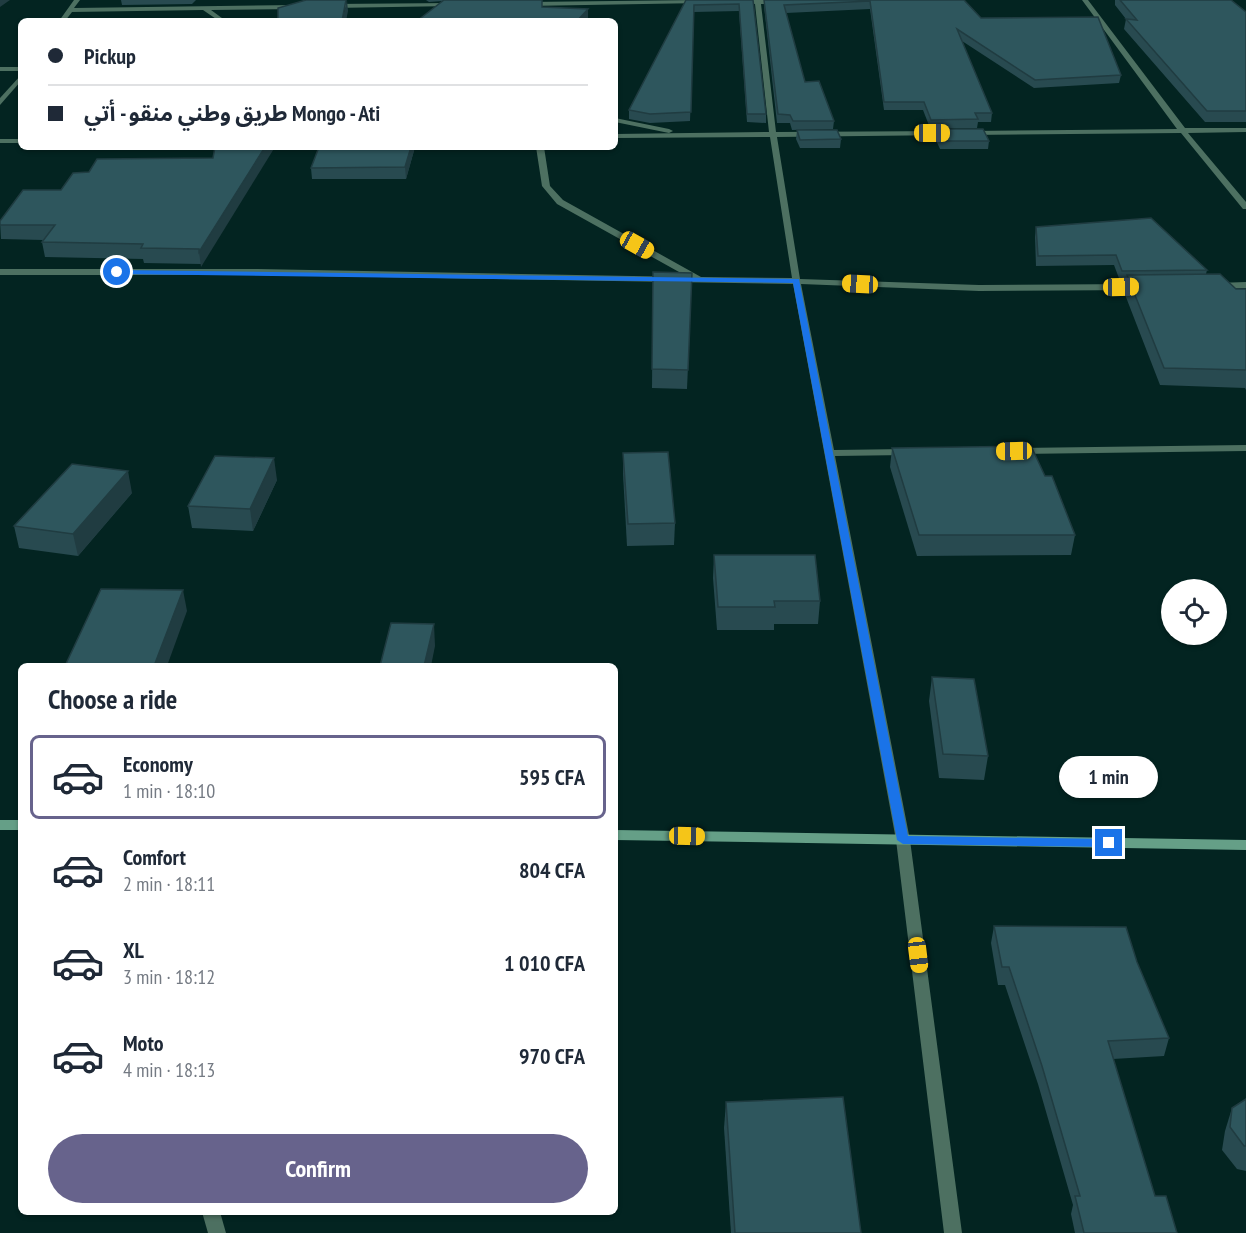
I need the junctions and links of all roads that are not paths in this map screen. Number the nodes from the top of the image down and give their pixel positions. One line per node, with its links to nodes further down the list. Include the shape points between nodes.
1 (77, 0): 12 (street)
2 (1085, 0): 21 (street)
3 (758, 1): 5 (street); 6 (street); 22 (street)
4 (711, 2): 8 (street)
5 (734, 2)
6 (782, 2)
7 (203, 4): 10 (street); 12 (street); 14 (street)
8 (522, 4)
9 (462, 5): 11 (street)
10 (309, 6)
11 (321, 6)
12 (70, 10): 13 (street)
13 (64, 18)
14 (219, 18)
15 (0, 69): 16 (street)
16 (18, 69)
17 (18, 81): 18 (street)
18 (0, 103)
19 (618, 121): 24 (street)
20 (1246, 130): 21 (street)
21 (1183, 131): 22 (street); 28 (street)
22 (772, 135): 24 (street); 31 (street)
23 (618, 136): 24 (street)
24 (691, 136)
25 (0, 141): 26 (street)
26 (18, 141)
27 (540, 150): 30 (street, via 546,186 560,202)
28 (1246, 207)
29 (0, 272): 30 (street)
30 (700, 279): 31 (street)
31 (796, 281): 34 (street, via 979,288); 38 (street)
32 (1246, 285): 33 (street)
33 (1212, 286)
34 (1155, 287)
35 (1246, 448): 36 (street)
36 (1008, 451)
37 (912, 452): 38 (street)
38 (829, 453): 42 (street)
39 (0, 825): 40 (main road)
40 (18, 825)
41 (618, 835): 42 (main road)
42 (903, 840): 43 (main road); 46 (street)
43 (1246, 845)
44 (212, 1215): 45 (street)
45 (217, 1233)
46 (953, 1233)

